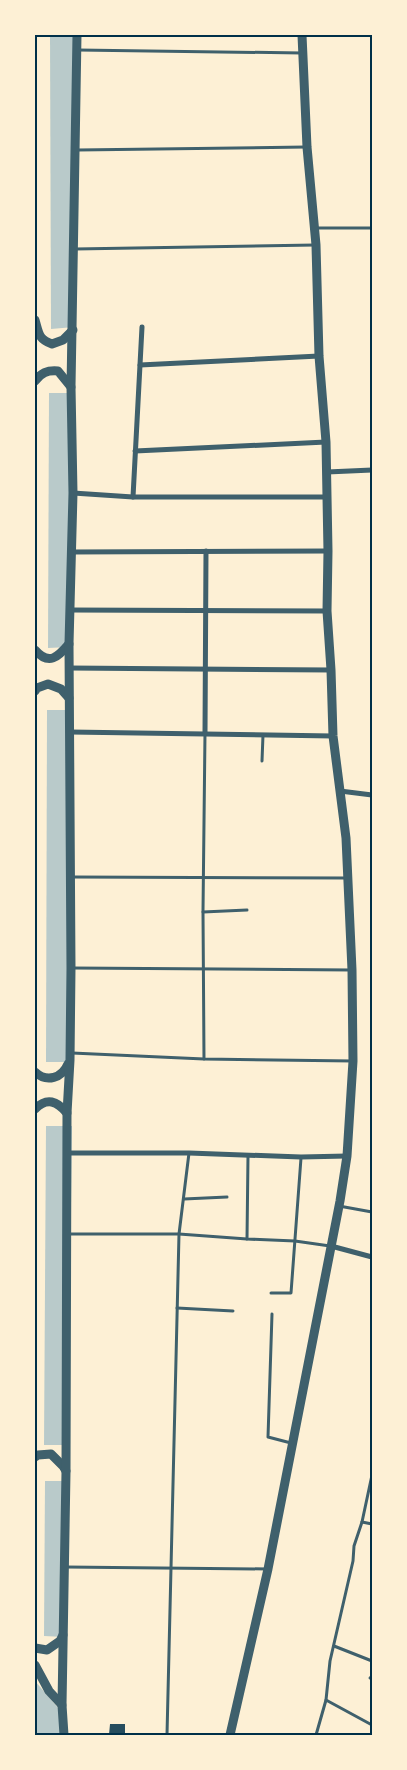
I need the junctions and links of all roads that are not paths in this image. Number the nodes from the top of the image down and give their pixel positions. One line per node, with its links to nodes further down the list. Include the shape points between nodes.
1 (77, 35): 3 (street)
2 (302, 35): 4 (street)
3 (76, 50): 4 (lane); 6 (street)
4 (303, 53): 5 (street)
5 (307, 147): 6 (lane); 7 (street)
6 (74, 150): 10 (street)
7 (314, 228): 8 (lane); 9 (street)
8 (372, 228)
9 (316, 245): 10 (lane); 14 (street)
10 (75, 250): 13 (street)
11 (35, 320): 13 (street, via 39,335 52,344 63,340)
12 (142, 327): 15 (street)
13 (73, 330): 17 (street)
14 (319, 356): 15 (street); 18 (street)
15 (140, 365): 19 (street)
16 (35, 381): 17 (street, via 40,374 58,371)
17 (72, 387): 22 (street)
18 (326, 442): 19 (street); 21 (street)
19 (135, 451): 23 (street)
20 (372, 470): 21 (street)
21 (327, 472): 24 (street)
22 (73, 493): 23 (street); 27 (street)
23 (133, 497): 24 (street)
24 (326, 497): 26 (street)
25 (206, 551): 26 (street); 27 (street); 29 (street)
26 (328, 551): 30 (street)
27 (70, 552): 28 (street)
28 (70, 610): 29 (street); 31 (street)
29 (206, 611): 30 (street); 34 (street)
30 (327, 611): 35 (street)
31 (69, 644): 32 (street, via 60,655 50,659 40,656); 33 (street)
32 (35, 650)
33 (69, 668): 34 (street); 37 (street)
34 (207, 669): 35 (street); 39 (street)
35 (331, 670): 41 (street)
36 (35, 690): 37 (street, via 48,684 61,689)
37 (69, 698): 38 (street)
38 (70, 732): 39 (street); 45 (street)
39 (205, 733): 40 (street); 46 (lane)
40 (263, 734): 41 (street); 42 (lane)
41 (333, 736): 43 (street)
42 (262, 761)
43 (340, 791): 44 (street); 47 (street)
44 (372, 795)
45 (70, 877): 46 (lane); 50 (street)
46 (203, 878): 47 (lane); 49 (lane)
47 (347, 878): 52 (street)
48 (247, 910): 49 (lane)
49 (203, 912): 51 (lane)
50 (71, 968): 51 (lane); 53 (street)
51 (203, 970): 52 (lane); 54 (lane)
52 (352, 970): 55 (street)
53 (70, 1056): 54 (lane); 56 (street, via 66,1070 59,1076 49,1079); 58 (street)
54 (204, 1059): 55 (lane)
55 (353, 1061): 62 (street)
56 (35, 1072)
57 (35, 1109): 58 (street, via 52,1102)
58 (67, 1113): 59 (street)
59 (66, 1153): 60 (street); 68 (street)
60 (189, 1153): 61 (street); 65 (lane)
61 (248, 1155): 63 (street); 70 (lane)
62 (347, 1156): 63 (street); 66 (street)
63 (301, 1157): 71 (lane)
64 (227, 1196): 65 (lane)
65 (184, 1198): 69 (lane)
66 (339, 1206): 67 (lane); 72 (street)
67 (372, 1212)
68 (67, 1234): 69 (lane); 80 (street)
69 (179, 1234): 70 (lane); 75 (lane)
70 (247, 1239): 71 (lane)
71 (295, 1241): 72 (lane); 74 (lane, via 292,1293)
72 (331, 1246): 73 (street); 78 (street)
73 (372, 1257)
74 (271, 1293)
75 (177, 1308): 76 (lane); 85 (lane)
76 (234, 1310)
77 (272, 1314): 78 (lane, via 268,1437)
78 (292, 1443): 86 (street)
79 (35, 1457): 80 (street, via 51,1454)
80 (66, 1472): 84 (street)
81 (372, 1475): 82 (lane)
82 (362, 1522): 83 (lane); 88 (lane, via 354,1546)
83 (372, 1524)
84 (65, 1567): 85 (lane); 87 (street)
85 (170, 1567): 86 (lane); 96 (lane)
86 (268, 1569): 97 (street)
87 (64, 1631): 89 (street, via 60,1641 47,1650); 93 (street)
88 (334, 1646): 90 (lane); 92 (lane)
89 (35, 1648)
90 (372, 1661)
91 (35, 1665): 93 (street)
92 (326, 1700): 94 (lane); 98 (lane)
93 (62, 1705): 95 (street)
94 (372, 1725)
95 (64, 1735)
96 (168, 1735)
97 (230, 1735)
98 (316, 1735)

